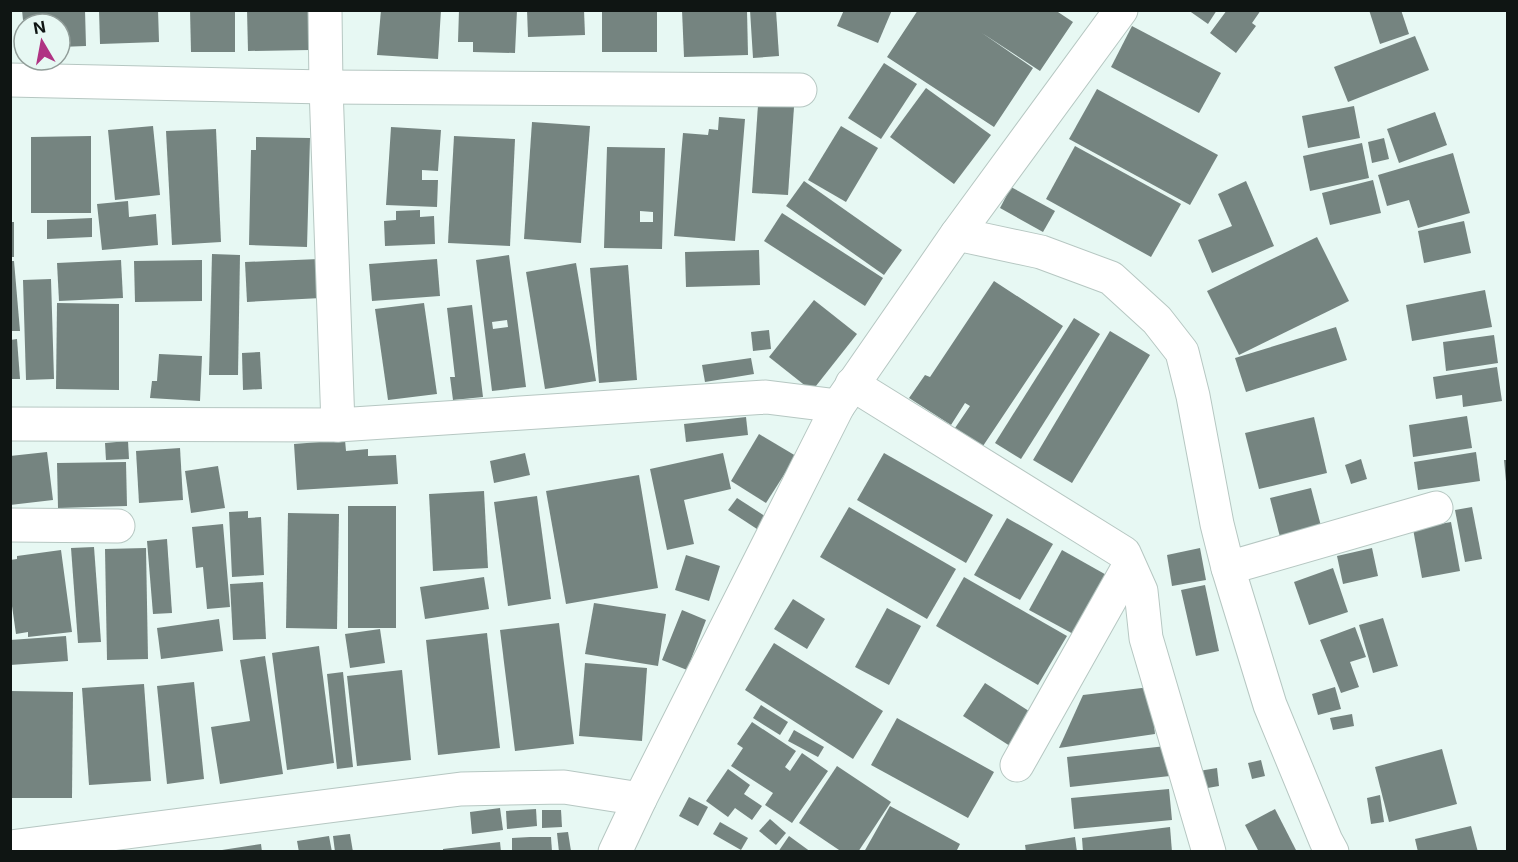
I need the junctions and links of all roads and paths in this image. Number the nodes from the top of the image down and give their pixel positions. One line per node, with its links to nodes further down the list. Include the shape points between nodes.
1 (325, 10): 4 (street)
2 (1121, 10): 6 (street)
3 (10, 80): 4 (street)
4 (326, 87): 5 (street); 9 (street)
5 (800, 90)
6 (957, 234): 7 (street); 14 (street, via 1041,252 1111,278 1156,320 1182,352)
7 (845, 395): 9 (street); 13 (street, via 1124,553); 16 (street)
8 (10, 424): 9 (street)
9 (338, 424)
10 (1436, 508): 14 (street)
11 (10, 525): 12 (street)
12 (118, 526)
13 (1129, 566): 15 (street); 19 (street, via 1141,591 1146,638)
14 (1228, 568): 20 (street, via 1270,705)
15 (1017, 765)
16 (640, 799): 17 (street, via 564,787 461,789); 18 (street)
17 (10, 847)
18 (615, 852)
19 (1209, 852)
20 (1332, 852)

